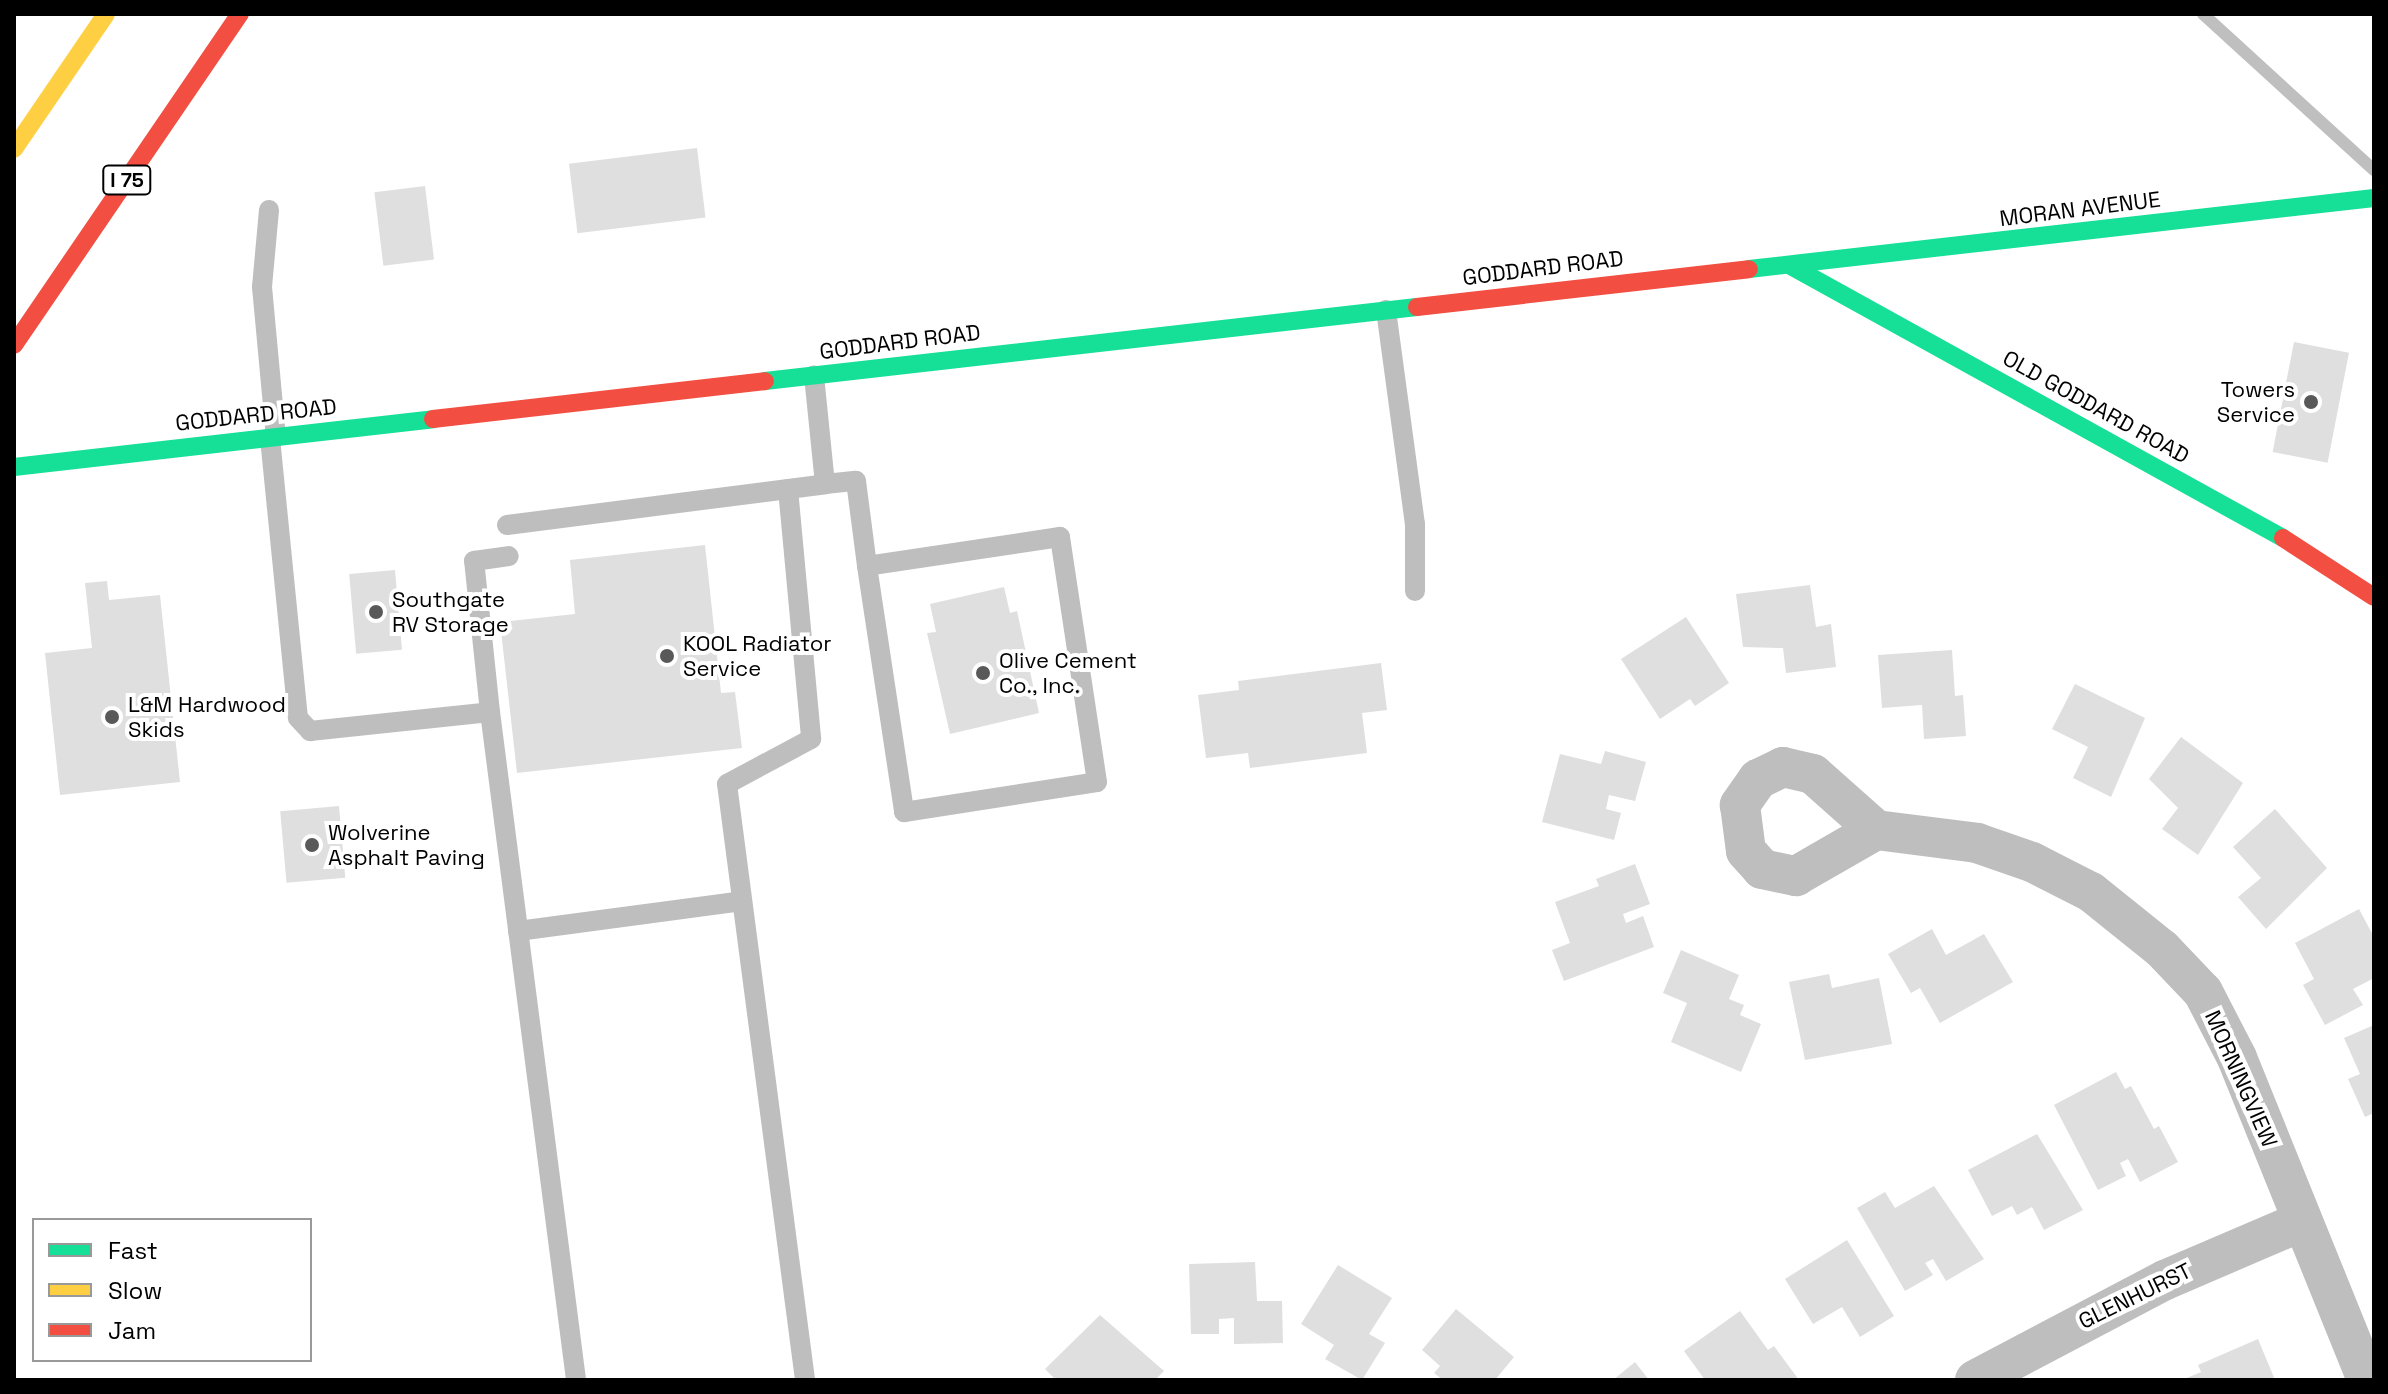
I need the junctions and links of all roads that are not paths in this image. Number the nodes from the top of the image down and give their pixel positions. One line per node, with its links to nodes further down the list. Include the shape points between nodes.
1 (106, 14): 3 (main road)
2 (240, 14): 8 (main road, I 75)
3 (14, 149)
4 (2374, 198): 6 (main road, MORAN AVENUE)
5 (269, 210): 10 (lane, via 262,287)
6 (1791, 266): 7 (main road, GODDARD ROAD); 18 (main road, OLD GODDARD ROAD, via 2316,556)
7 (1386, 310): 9 (main road, GODDARD ROAD); 17 (lane, via 1415,524)
8 (14, 345)
9 (814, 376): 10 (main road, GODDARD ROAD); 12 (lane)
10 (273, 438): 11 (main road, GODDARD ROAD); 19 (lane, via 298,718 310,731)
11 (14, 467)
12 (825, 484): 13 (lane); 16 (lane, via 856,481)
13 (788, 489): 14 (lane); 21 (lane, via 811,739 727,784)
14 (507, 525)
15 (509, 556): 19 (lane, via 474,561)
16 (867, 566): 16 (lane, via 1060,537 1097,782 904,812)
17 (1415, 591)
18 (2374, 597)
19 (490, 712): 22 (lane)
20 (1876, 830): 23 (street, MORNINGVIEW, via 1977,843 2032,862 2091,892 2162,949 2203,992 2237,1058)
21 (742, 901): 22 (lane); 25 (lane)
22 (518, 931): 24 (lane)
23 (2300, 1222): 26 (street, GLENHURST, via 2152,1287); 27 (street, MORNINGVIEW)
24 (576, 1380)
25 (805, 1380)
26 (1975, 1380)
27 (2367, 1380)

